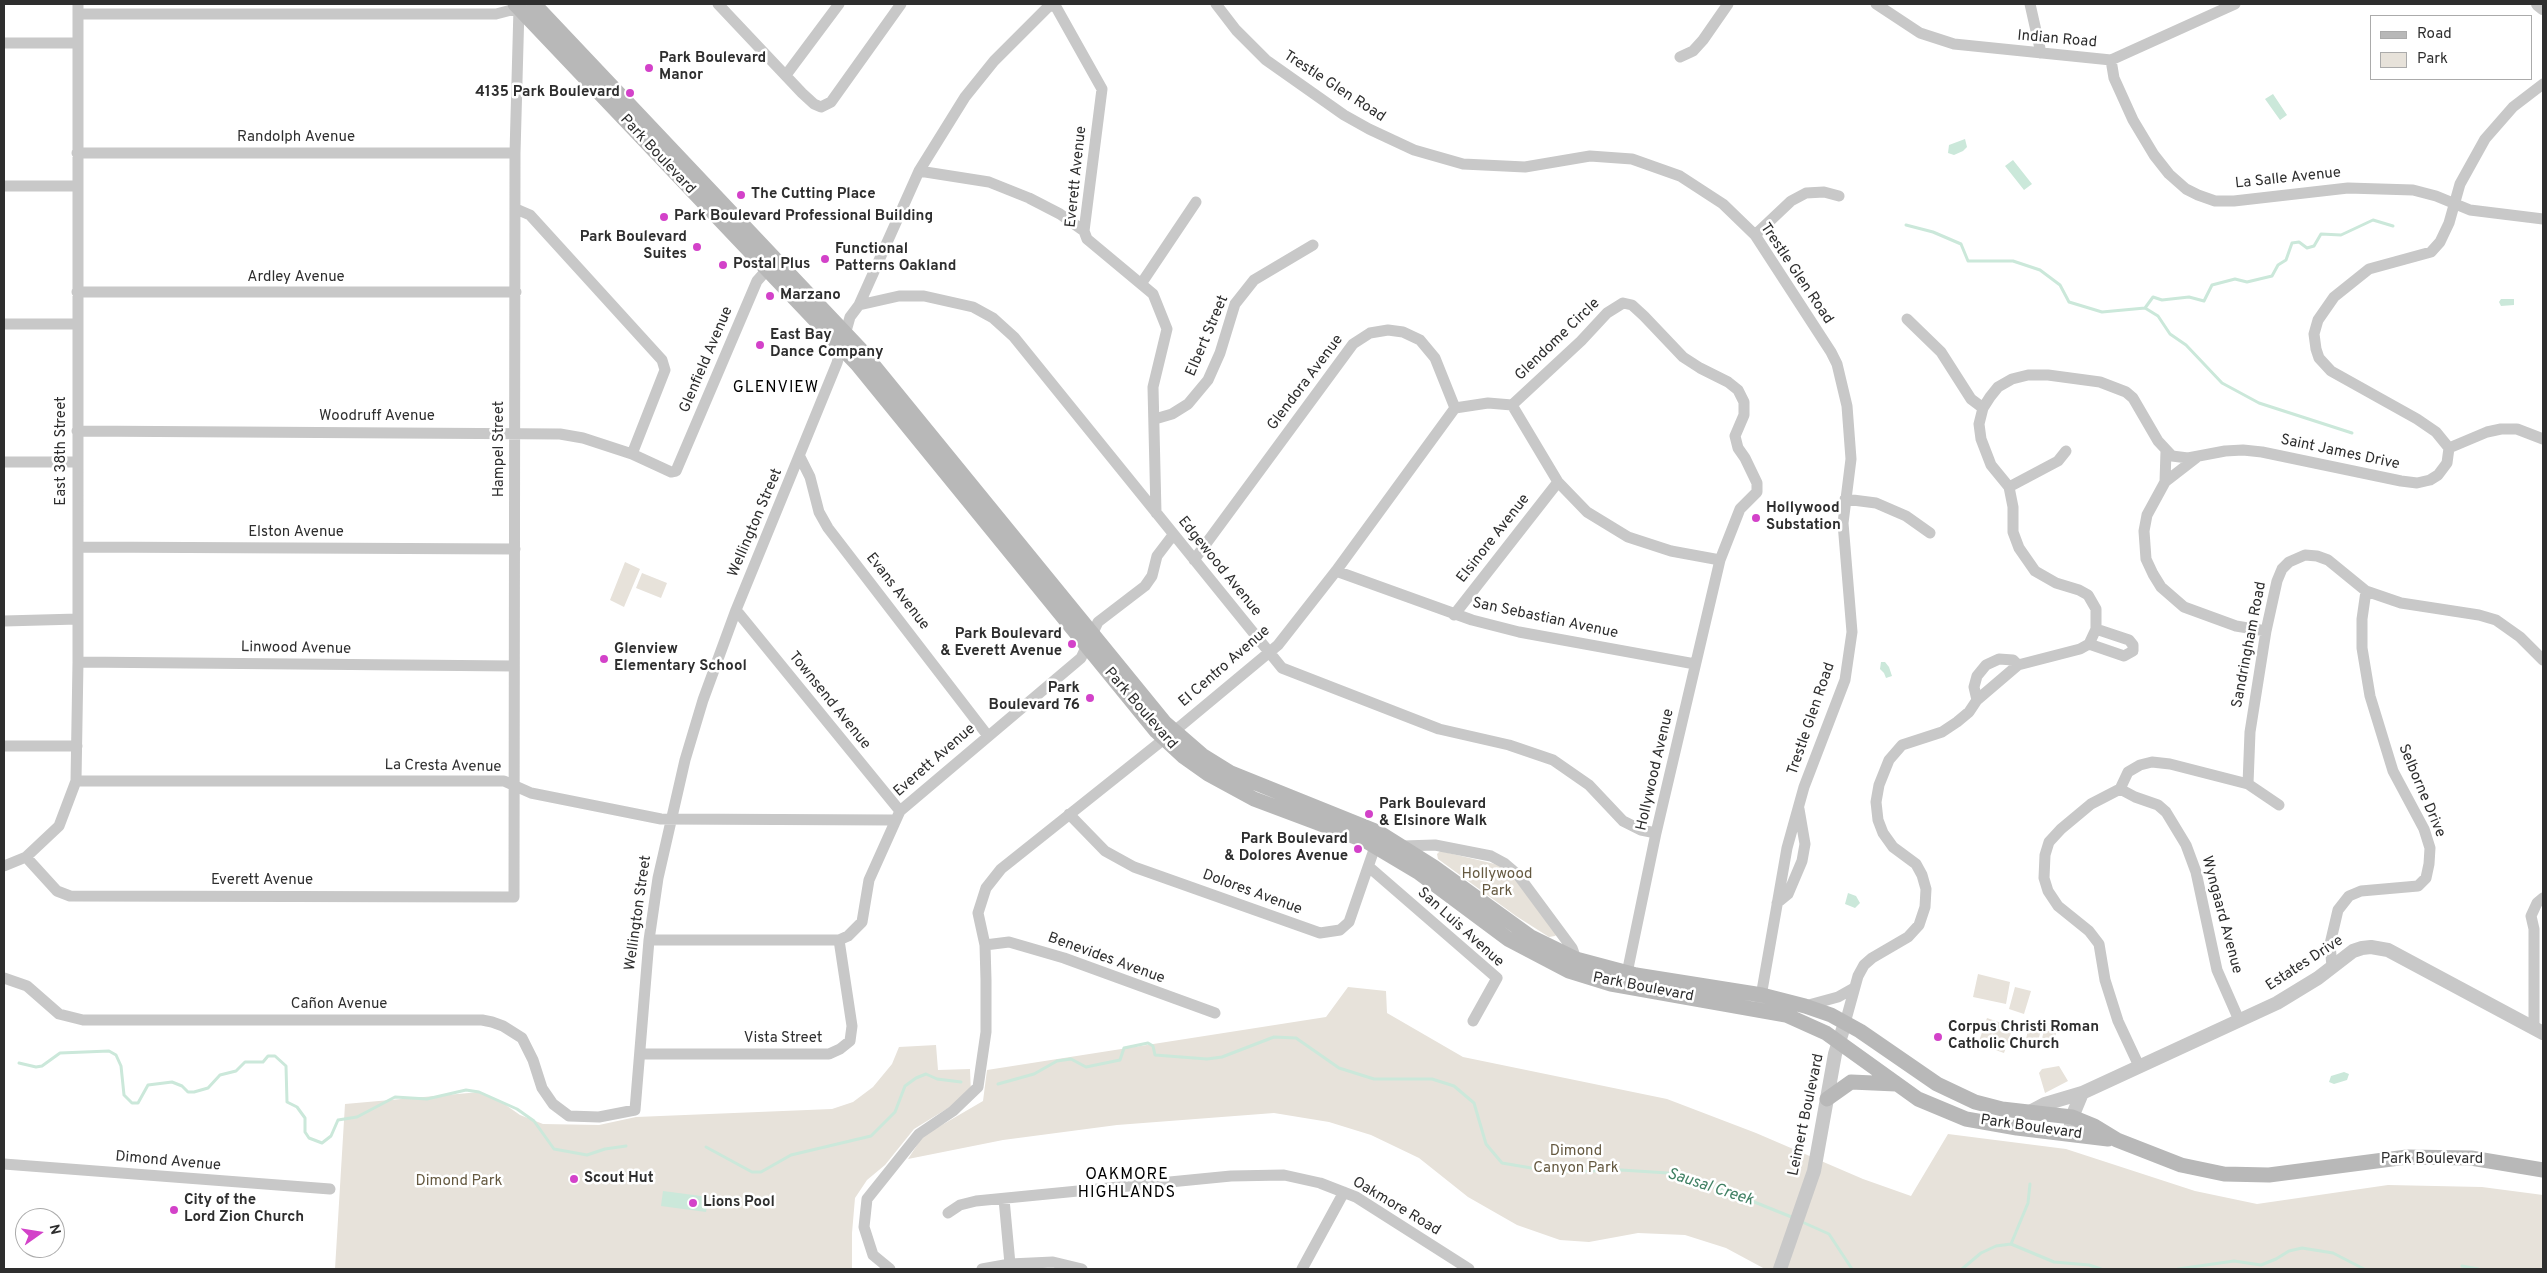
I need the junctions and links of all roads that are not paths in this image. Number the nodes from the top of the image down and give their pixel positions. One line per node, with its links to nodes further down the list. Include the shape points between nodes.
1 (718, 4): 19 (street)
2 (839, 4): 19 (street)
3 (901, 4): 19 (street, via 831,102 820,107 814,104)
4 (1216, 4): 32 (street, Trestle Glen Road, via 1266,60 1344,114 1414,150 1463,164 1525,167 1590,156 1632,159 1687,181 1723,204)
5 (1728, 4): 17 (street, via 1693,51)
6 (1876, 4): 16 (street, Indian Road, via 1902,23 1938,40 1963,46)
7 (2030, 4): 16 (street)
8 (2235, 4): 18 (street, Indian Road)
9 (2538, 4): 12 (street)
10 (522, 5): 13 (street, via 496,14); 22 (street, Hampel Street); 34 (main road, Park Boulevard)
11 (1050, 5): 23 (street, Wellington Street, via 994,61 965,97); 31 (street, Everett Avenue, via 1056,7 1102,89)
12 (2543, 8)
13 (78, 9): 15 (street, East 38th Street)
14 (4, 43): 15 (street)
15 (78, 43): 21 (street, East 38th Street)
16 (2041, 53): 18 (street, Indian Road)
17 (1680, 56)
18 (2111, 60): 28 (street, La Salle Avenue, via 2114,78 2133,120 2154,155 2168,174 2198,195 2234,201 2311,191 2378,188 2412,190)
19 (786, 75)
20 (2543, 84): 28 (street, via 2513,107 2485,139 2460,184)
21 (77, 152): 22 (street, Randolph Avenue); 25 (street, East 38th Street)
22 (515, 153): 29 (street, Hampel Street)
23 (919, 170): 31 (street, via 989,182 1030,198); 38 (street, Wellington Street)
24 (4, 186): 25 (street)
25 (77, 186): 36 (street, East 38th Street)
26 (1839, 196): 32 (street, via 1824,192 1806,193 1791,201)
27 (1196, 202): 35 (street)
28 (2454, 204): 30 (street, La Salle Avenue, via 2470,210); 51 (street, via 2446,230 2432,252 2422,257 2382,264 2353,280 2334,297 2318,320 2314,334 2319,358 2330,371 2417,418 2436,432)
29 (516, 209): 37 (street, Hampel Street); 54 (street, via 530,216 662,360 665,370)
30 (2543, 219)
31 (1084, 231): 35 (street, Everett Avenue, via 1087,239)
32 (1755, 235): 63 (street, Trestle Glen Road, via 1837,364 1847,406 1851,459)
33 (1313, 245): 47 (street, Elbert Street, via 1254,280 1235,304 1220,354 1208,380 1188,404)
34 (771, 265): 42 (main road, Park Boulevard); 43 (main road, Park Boulevard); 59 (street, Glenfield Avenue, via 757,281 682,460)
35 (1141, 284): 47 (street, Everett Avenue, via 1153,294 1167,329 1153,388)
36 (77, 292): 37 (street, Ardley Avenue); 41 (street, East 38th Street)
37 (516, 292): 49 (street, Hampel Street)
38 (859, 305): 42 (street, Wellington Street, via 850,317); 64 (street, Edgewood Avenue, via 899,296 924,296 973,307 993,318 1014,337)
39 (1906, 319): 46 (street, via 1941,352 1972,399)
40 (4, 324): 41 (street)
41 (77, 324): 48 (street, East 38th Street)
42 (845, 333): 43 (street, Wellington Street); 79 (main road, Park Boulevard, via 906,404)
43 (841, 348): 55 (street, Wellington Street); 79 (main road, Park Boulevard)
44 (1512, 405): 45 (street, via 1488,403); 60 (street); 70 (street, Glendome Circle, via 1615,306 1623,303 1632,305 1683,357 1728,382 1738,390 1744,402 1744,415 1735,436 1757,483 1757,492 1740,510)
45 (1455, 408): 69 (street, Glendora Avenue, via 1435,358 1420,340 1403,332 1370,333 1352,344); 71 (street, El Centro Avenue)
46 (1983, 408): 53 (street, via 1998,387 2028,375 2048,374 2100,382 2133,398); 62 (street, via 1979,424 1984,451)
47 (1155, 419): 64 (street, Everett Avenue)
48 (77, 431): 49 (street, Woodruff Avenue); 58 (street, East 38th Street)
49 (515, 432): 54 (street, Woodruff Avenue, via 583,438); 68 (street, Hampel Street)
50 (2543, 439): 51 (street, via 2516,429 2501,429)
51 (2449, 448): 56 (street, Saint James Drive, via 2447,463 2438,475 2417,483 2262,452 2225,451)
52 (2066, 451): 62 (street, via 2058,461)
53 (2166, 452): 56 (street, Saint James Drive, via 2180,458); 61 (street)
54 (632, 454): 59 (street, Woodruff Avenue)
55 (800, 457): 73 (street, Wellington Street); 88 (street, Evans Avenue, via 810,477 819,512 828,528)
56 (2196, 458): 61 (street)
57 (4, 462): 58 (street)
58 (77, 462): 67 (street, East 38th Street)
59 (671, 472)
60 (1558, 482): 70 (street, via 1587,512 1628,536 1671,550); 74 (street, Elsinore Avenue)
61 (2165, 482): 78 (street, via 2147,515 2144,530 2146,558 2159,584 2184,607 2236,626)
62 (2009, 487): 77 (street, via 2013,502 2013,532 2026,561 2046,578 2088,596 2096,609)
63 (1845, 499): 65 (street, via 1876,503 1906,516); 97 (street, Trestle Glen Road, via 1842,522 1852,632 1847,668)
64 (1156, 513): 66 (street, Edgewood Avenue)
65 (1930, 533)
66 (1173, 535): 69 (street, Edgewood Avenue); 79 (street, Everett Avenue, via 1157,556 1152,576 1145,586 1098,622)
67 (78, 547): 68 (street, Elston Avenue); 75 (street, East 38th Street)
68 (515, 549): 86 (street, Hampel Street)
69 (1194, 560): 81 (street, Edgewood Avenue)
70 (1720, 560): 84 (street, Hollywood Avenue)
71 (1336, 571): 74 (street, San Sebastian Avenue); 81 (street, El Centro Avenue, via 1278,645)
72 (2366, 591): 78 (street, Sandringham Road, via 2328,560 2317,556 2296,558 2280,575); 82 (street, Sandringham Road, via 2401,603 2496,620); 115 (street, Selborne Drive, via 2362,648 2370,696 2393,771 2424,829 2430,848 2429,864 2426,878 2418,886 2361,891 2349,896 2338,910 2332,935)
73 (736, 610): 99 (street, Townsend Avenue); 100 (street, Wellington Street, via 703,700)
74 (1454, 615): 84 (street, San Sebastian Avenue, via 1519,632)
75 (78, 619): 76 (street); 83 (street, East 38th Street)
76 (4, 621)
77 (2096, 629): 80 (street); 80 (street, via 2129,640 2133,651 2124,656)
78 (2266, 631): 93 (street, Sandringham Road, via 2252,708)
79 (1089, 641): 88 (street, Everett Avenue, via 1081,658); 89 (main road, Park Boulevard)
80 (2089, 644): 85 (street)
81 (1268, 652): 89 (street, El Centro Avenue); 101 (street, Edgewood Avenue, via 1282,668 1301,677 1439,729 1509,745 1553,760 1589,785 1623,821)
82 (2543, 660)
83 (78, 662): 86 (street, Linwood Avenue); 91 (street, East 38th Street)
84 (1695, 664): 101 (street, Hollywood Avenue)
85 (2018, 664): 87 (street); 87 (street, via 2013,660 1999,659 1986,665 1977,676 1974,687)
86 (514, 666): 94 (street, Hampel Street)
87 (1977, 700): 118 (street, via 1969,712 1942,732 1902,745 1886,765 1876,802 1878,820 1893,847 1916,864 1922,875 1926,889 1925,907 1919,925 1908,937 1864,965)
88 (988, 736): 99 (street, Everett Avenue)
89 (1168, 736): 98 (street, El Centro Avenue); 102 (main road, Park Boulevard, via 1184,757 1225,785 1254,799 1343,831)
90 (4, 746): 91 (street)
91 (77, 746): 92 (street, East 38th Street)
92 (76, 781): 94 (street, La Cresta Avenue, via 504,781); 104 (street, East 38th Street, via 59,826)
93 (2248, 784): 95 (street, via 2152,762 2128,772); 96 (street)
94 (515, 786): 100 (street, La Cresta Avenue, via 531,793 661,820); 107 (street, Hampel Street)
95 (2120, 789): 122 (street, Wyngaard Avenue, via 2158,804 2186,845 2196,872 2217,970); 128 (street, via 2091,804 2061,828 2049,842 2043,868 2048,891 2058,906 2089,931 2099,944 2105,980 2118,1021)
96 (2279, 805)
97 (1799, 807): 109 (street, Trestle Glen Road); 109 (street, Trestle Glen Road, via 1805,844 1802,861 1788,894)
98 (1069, 814): 106 (street, Dolores Avenue, via 1105,851 1134,867 1320,933 1340,930 1349,922); 113 (street, El Centro Avenue, via 1001,868 986,888 978,913)
99 (897, 816): 100 (street, La Cresta Avenue); 112 (street, Everett Avenue, via 869,880 862,922)
100 (670, 819): 111 (street, Wellington Street)
101 (1656, 834): 117 (street, Hollywood Avenue)
102 (1378, 840): 103 (main road, Park Boulevard); 106 (street, Dolores Avenue); 117 (main road, Park Boulevard, via 1530,953 1590,978)
103 (1403, 846): 114 (main road, Park Boulevard, via 1531,937); 114 (street, Park Boulevard, via 1435,845 1491,856 1504,864 1518,875 1572,948)
104 (26, 858): 105 (street, East 38th Street); 107 (street, Everett Avenue, via 57,892 70,896)
105 (4, 866)
106 (1369, 867): 123 (street, San Luis Avenue, via 1497,978)
107 (514, 897)
108 (2543, 898): 110 (street, via 2536,903 2531,916)
109 (1777, 903): 119 (street, Trestle Glen Road)
110 (2539, 926): 125 (street)
111 (649, 940): 112 (street); 127 (street, Wellington Street)
112 (839, 940): 127 (street, Vista Street, via 852,1026 850,1041 840,1049 829,1054)
113 (985, 945): 121 (street, Benevides Avenue, via 1009,942 1064,958); 144 (street, El Centro Avenue, via 986,1032 978,1087 953,1111 918,1134 867,1200 864,1228 873,1255)
114 (1576, 959): 117 (main road, Park Boulevard)
115 (2332, 967): 122 (street, Estates Drive, via 2294,994); 125 (street, Estates Drive, via 2352,951 2371,947 2388,950)
116 (4, 978): 132 (street, Cañon Avenue, via 27,986 60,1014 83,1020 492,1022 522,1038 534,1060 542,1088 552,1104 569,1116 599,1117)
117 (1626, 980): 119 (main road, Park Boulevard)
118 (1854, 988): 120 (street, via 1838,997); 124 (street)
119 (1760, 1002): 120 (main road, Park Boulevard); 126 (main road, Park Boulevard)
120 (1805, 1006): 124 (main road, Park Boulevard)
121 (1214, 1014)
122 (2239, 1020): 128 (street, Estates Drive)
123 (1473, 1021)
124 (1845, 1023): 126 (street, Leimert Boulevard); 133 (main road, Park Boulevard, via 1937,1084 1975,1102)
125 (2538, 1031)
126 (1839, 1043): 129 (main road, Park Boulevard); 131 (street, Leimert Boulevard)
127 (641, 1054): 132 (street, Wellington Street)
128 (2139, 1066): 130 (street, Estates Drive)
129 (1896, 1084): 131 (main road, via 1851,1082); 135 (main road, Park Boulevard, via 1918,1099 1966,1118 2008,1127)
130 (2082, 1093): 133 (street, Estates Drive); 134 (street)
131 (1827, 1099): 149 (street, Leimert Boulevard, via 1814,1172)
132 (635, 1110)
133 (2030, 1112): 134 (main road, Park Boulevard)
134 (2072, 1117): 135 (street); 136 (main road, Park Boulevard)
135 (2070, 1133): 136 (main road, Park Boulevard)
136 (2117, 1140): 138 (main road, Park Boulevard, via 2182,1165 2224,1174 2269,1175 2407,1157 2471,1158)
137 (4, 1164): 139 (street, Dimond Avenue)
138 (2543, 1170)
139 (330, 1189)
140 (1344, 1192): 141 (street, Oakmore Road, via 1284,1175 1231,1176); 147 (street); 148 (street, Oakmore Road)
141 (1004, 1199): 142 (street, Oakmore Road, via 960,1205); 143 (street)
142 (948, 1213)
143 (1010, 1264): 145 (street); 146 (street, via 1053,1262)
144 (890, 1269)
145 (982, 1269)
146 (1082, 1269)
147 (1302, 1269)
148 (1469, 1269)
149 (1780, 1269)

